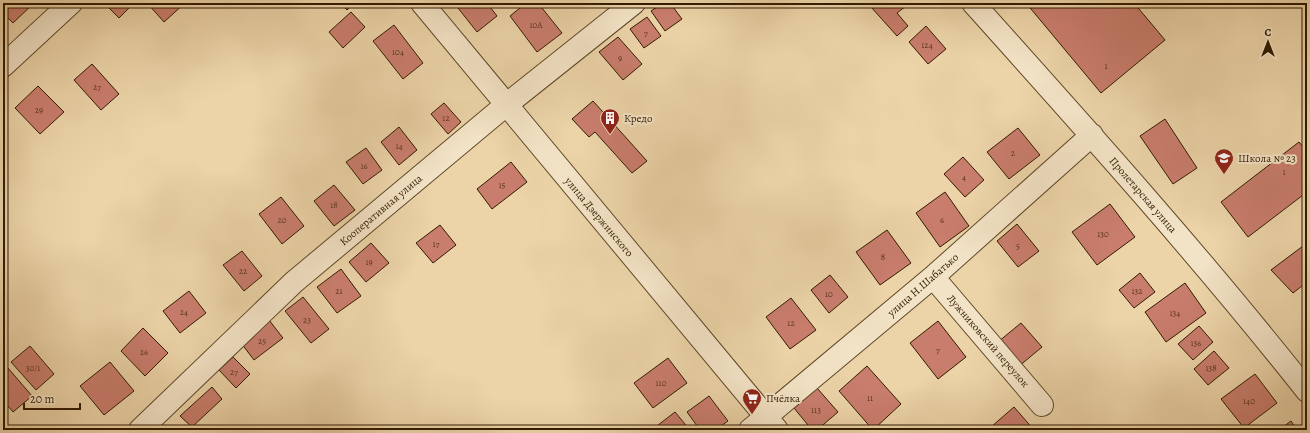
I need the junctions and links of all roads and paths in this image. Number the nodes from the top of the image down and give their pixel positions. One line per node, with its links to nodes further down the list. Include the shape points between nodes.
1 (71, 3): 5 (street)
2 (422, 3): 6 (street, улица Дзержинского)
3 (634, 3): 6 (street, Кооперативная улица)
4 (973, 3): 7 (street, Пролетарская улица)
5 (3, 66)
6 (506, 105): 11 (street, улица Дзержинского); 12 (street, Кооперативная улица, via 294,282)
7 (1092, 135): 8 (street, улица Н.Шабатько); 9 (street, Пролетарская улица, via 1252,322)
8 (933, 277): 10 (street, Лужниковский переулок); 11 (street, улица Н.Шабатько)
9 (1307, 391)
10 (1042, 405)
11 (764, 425)
12 (140, 430)

